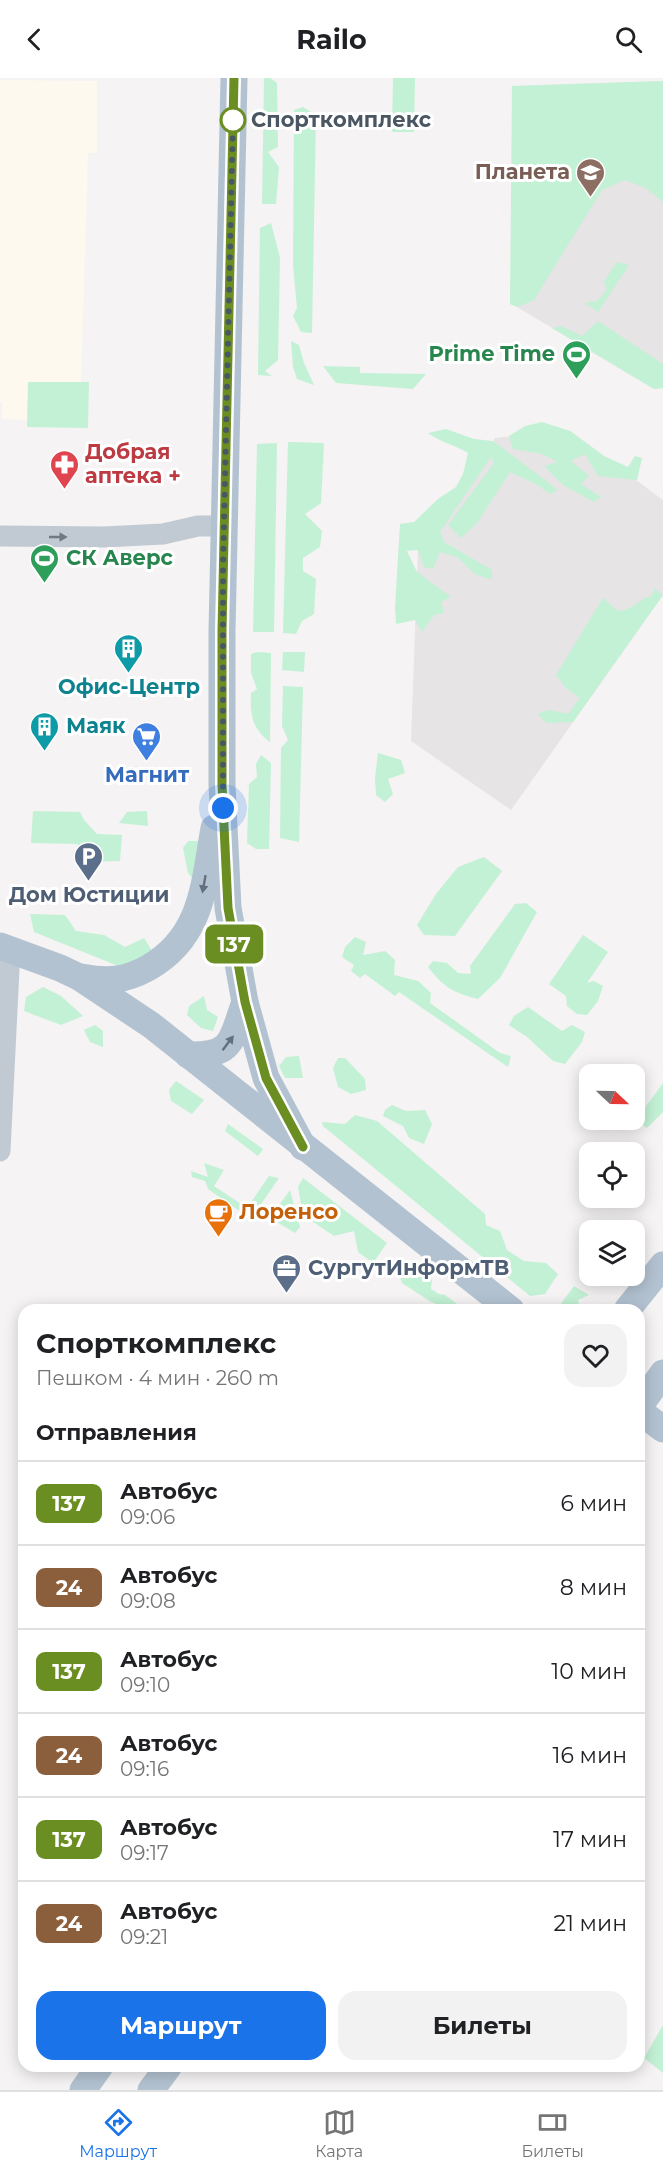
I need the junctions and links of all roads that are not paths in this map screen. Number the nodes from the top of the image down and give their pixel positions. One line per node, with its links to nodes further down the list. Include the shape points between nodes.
1 (234, 78): 2 (main road)
2 (223, 526): 3 (street, one-way to 2, via 104,537); 4 (main road)
3 (0, 536)
4 (222, 785): 6 (main road, one-way to 6, via 201,901 182,941 137,974 105,981); 7 (main road, via 228,908)
5 (5, 948): 6 (main road); 10 (street)
6 (79, 977): 8 (main road)
7 (245, 1002): 8 (main road, one-way to 7, via 222,1051 233,1039); 9 (main road, via 266,1078)
8 (188, 1055): 9 (main road)
9 (303, 1147): 12 (main road)
10 (0, 1151)
11 (663, 1265): 13 (main road)
12 (503, 1304)
13 (632, 1304)
14 (663, 1373): 15 (main road)
15 (645, 1400)
16 (645, 1414): 17 (main road)
17 (663, 1429)
18 (96, 2072): 20 (main road)
19 (166, 2072): 21 (main road)
20 (83, 2090)
21 (152, 2090)

